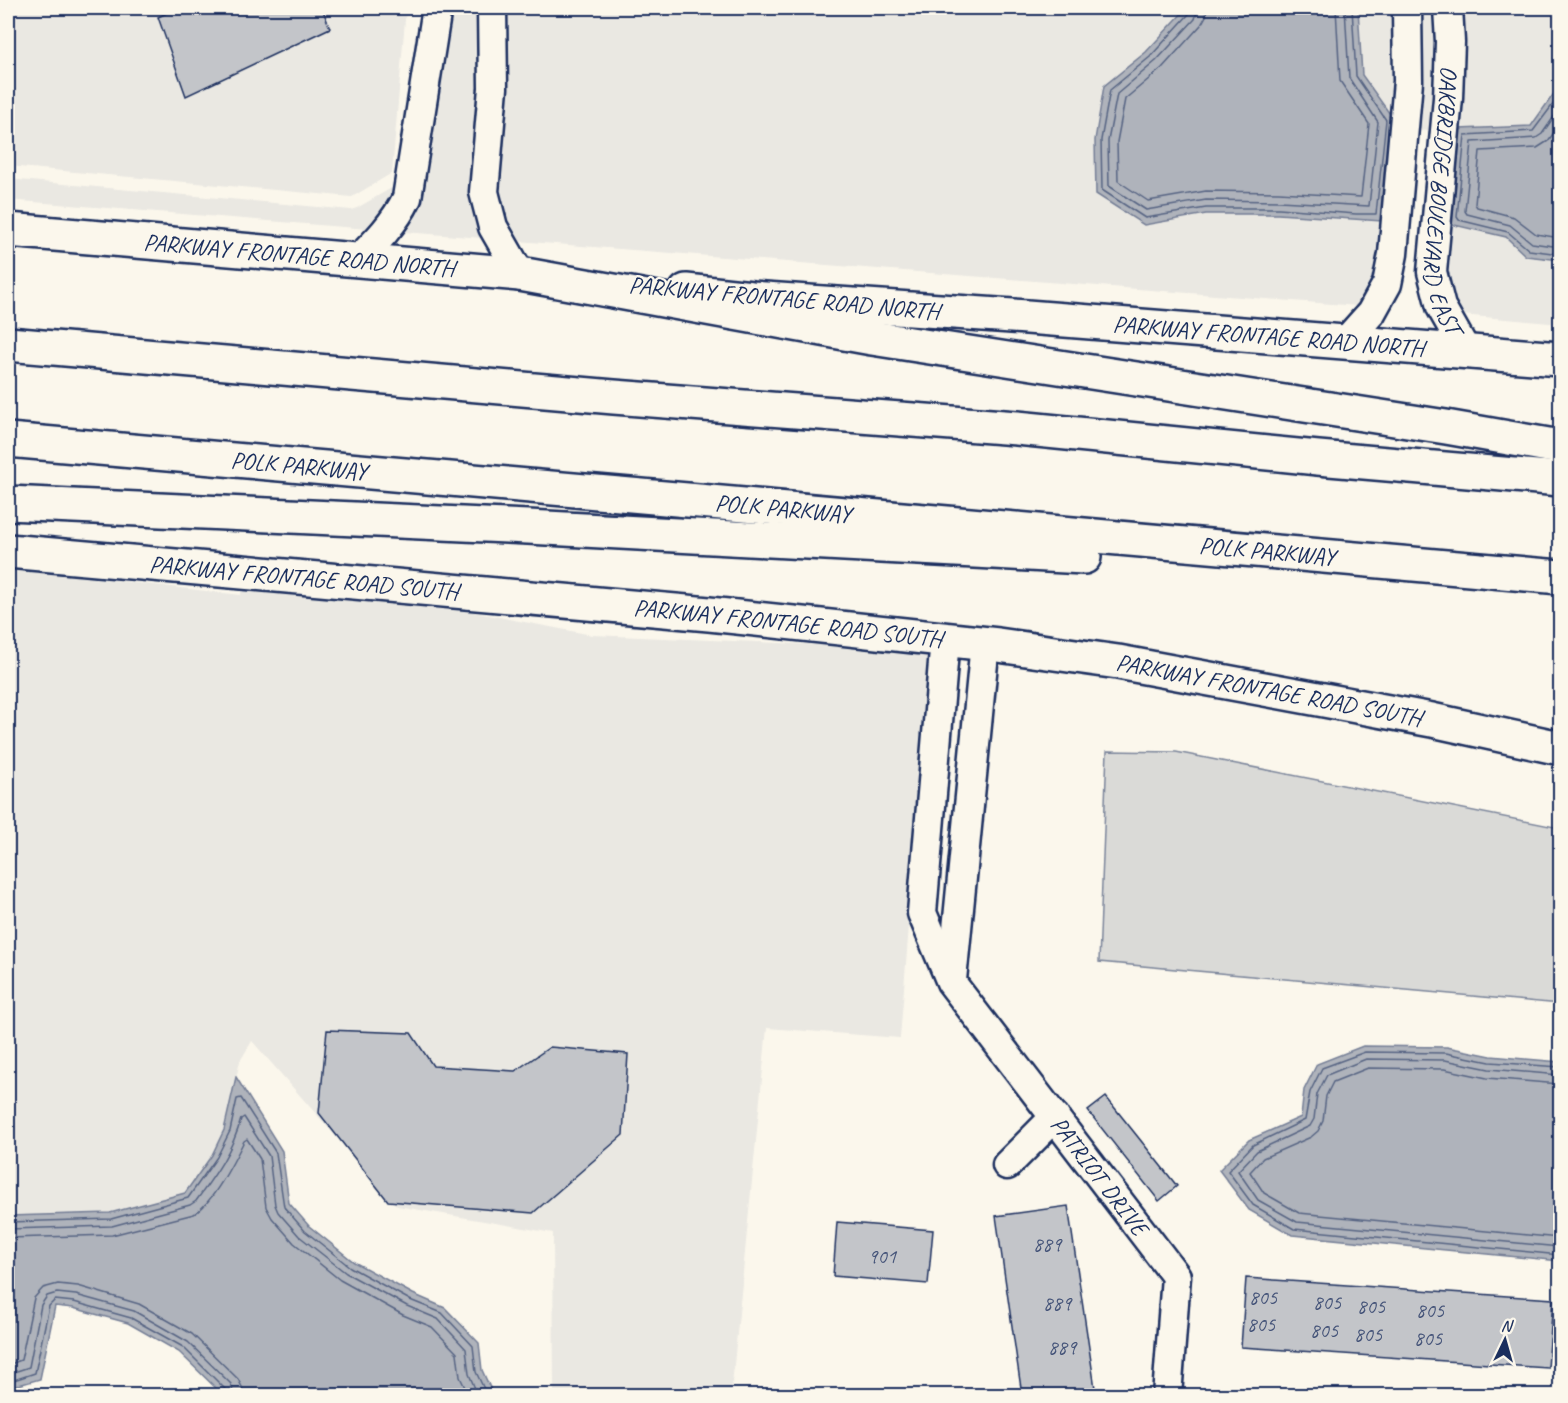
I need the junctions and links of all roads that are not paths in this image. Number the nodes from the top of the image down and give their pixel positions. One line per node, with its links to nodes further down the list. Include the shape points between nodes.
1 (437, 8): 6 (street, via 407,198 400,214)
2 (492, 8): 7 (street, via 493,88 484,192 493,227)
3 (1407, 8): 8 (street, OAKBRIDGE BOULEVARD EAST, via 1408,81 1387,284 1371,314)
4 (1448, 8): 10 (street, OAKBRIDGE BOULEVARD EAST, via 1445,125 1432,272 1441,307)
5 (8, 230): 6 (main road, PARKWAY FRONTAGE ROAD NORTH)
6 (357, 261): 7 (main road, PARKWAY FRONTAGE ROAD NORTH)
7 (520, 274): 8 (main road, PARKWAY FRONTAGE ROAD NORTH, via 752,298); 13 (main road, via 872,338)
8 (1345, 342): 10 (main road, PARKWAY FRONTAGE ROAD NORTH)
9 (8, 344): 14 (main road, via 1017,428)
10 (1466, 351): 11 (main road, PARKWAY FRONTAGE ROAD NORTH)
11 (1560, 359)
12 (8, 440): 17 (main road, POLK PARKWAY)
13 (1560, 447)
14 (1560, 479)
15 (8, 503): 17 (main road, via 1167,562)
16 (8, 551): 19 (main road, PARKWAY FRONTAGE ROAD SOUTH, via 697,612)
17 (1429, 566): 18 (main road, POLK PARKWAY)
18 (1560, 577)
19 (945, 639): 20 (main road, PARKWAY FRONTAGE ROAD SOUTH); 22 (street, PATRIOT DRIVE, via 922,913)
20 (985, 643): 21 (main road, PARKWAY FRONTAGE ROAD SOUTH, via 1118,662 1432,720); 22 (street)
21 (1560, 748)
22 (951, 982): 23 (street, PATRIOT DRIVE)
23 (1055, 1117): 24 (street); 25 (street, PATRIOT DRIVE, via 1176,1276)
24 (1007, 1165)
25 (1167, 1395)

